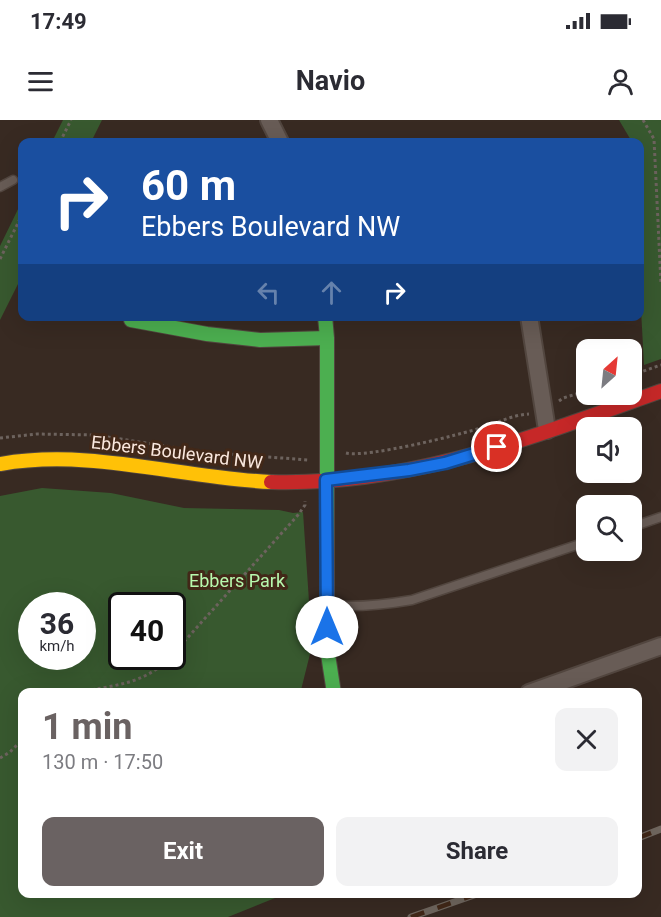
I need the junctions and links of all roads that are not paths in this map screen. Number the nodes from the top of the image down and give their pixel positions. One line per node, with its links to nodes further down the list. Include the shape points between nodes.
1 (269, 120): 2 (street)
2 (278, 138)
3 (13, 180): 4 (lane)
4 (0, 187)
5 (136, 321): 8 (street, via 260,340)
6 (325, 321): 8 (street)
7 (530, 321): 10 (street)
8 (327, 338): 12 (street)
9 (661, 391): 10 (street, Ebbers Boulevard NW)
10 (547, 430): 12 (street, Ebbers Boulevard NW, via 445,463)
11 (0, 464): 12 (street, Ebbers Boulevard NW, via 93,459 230,479)
12 (326, 480): 16 (street)
13 (661, 517): 14 (lane)
14 (642, 524)
15 (576, 545): 16 (lane, via 412,600 373,606)
16 (327, 605): 18 (street, via 327,648)
17 (661, 646): 19 (street)
18 (333, 688)
19 (543, 688)

